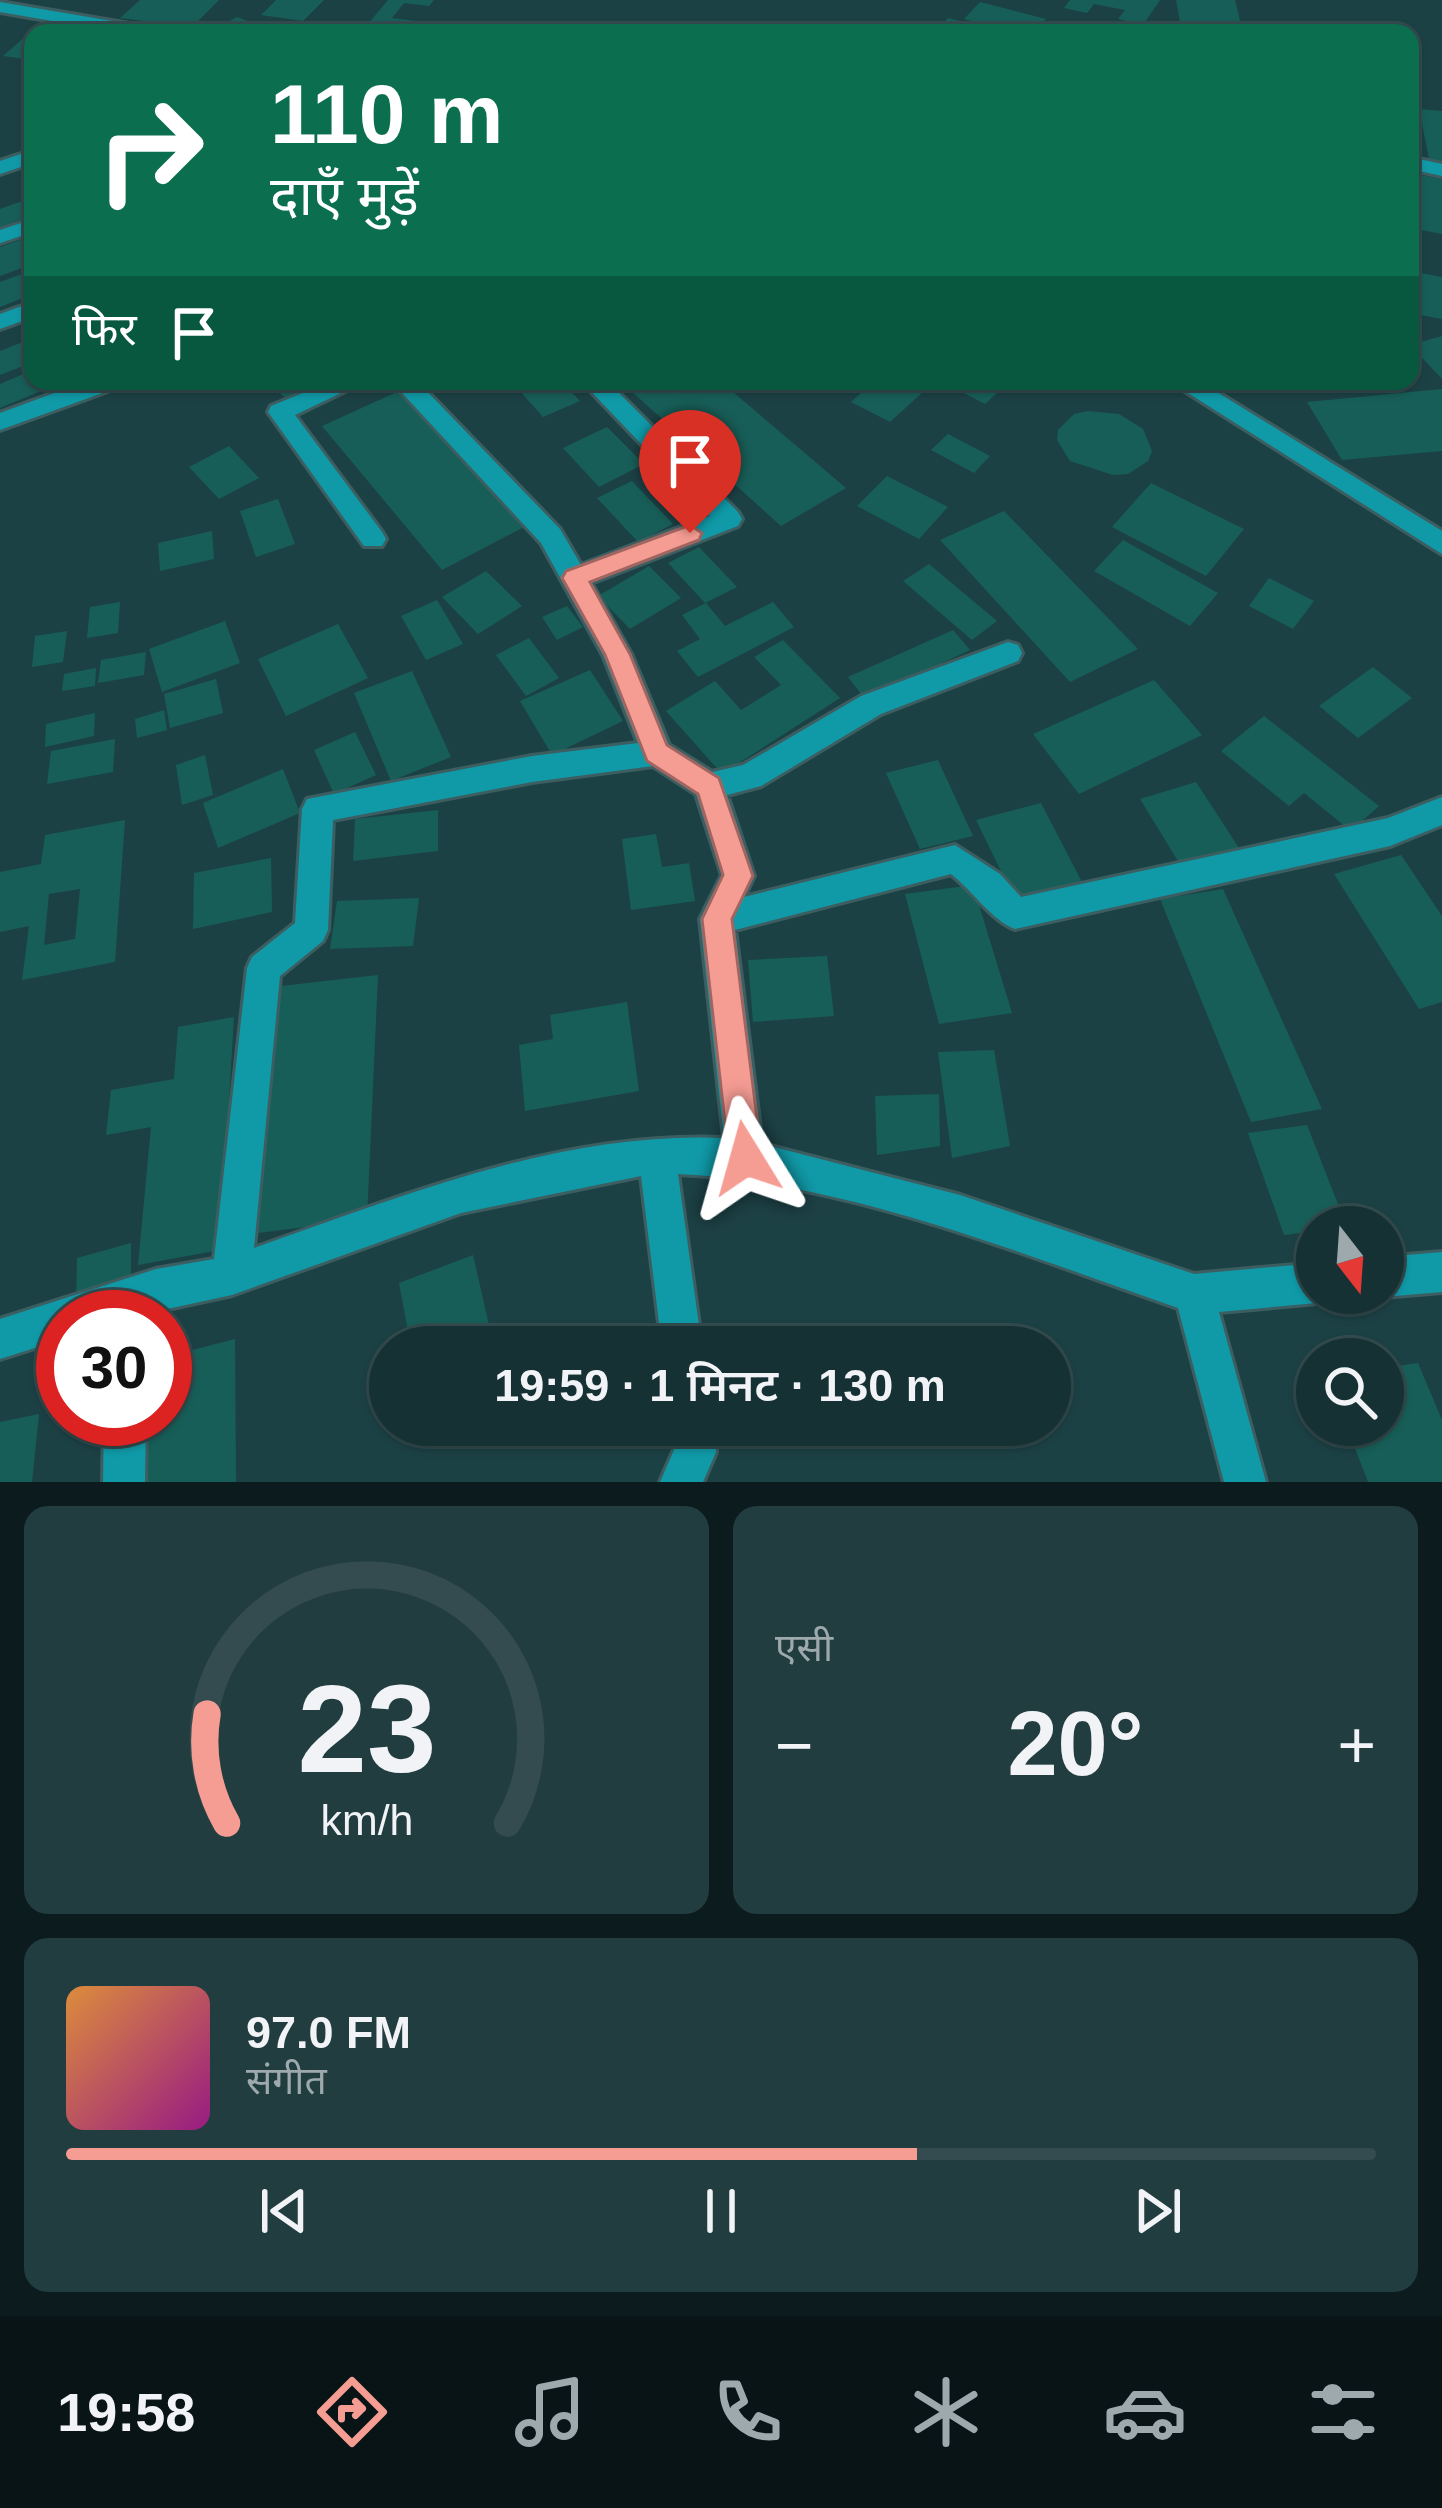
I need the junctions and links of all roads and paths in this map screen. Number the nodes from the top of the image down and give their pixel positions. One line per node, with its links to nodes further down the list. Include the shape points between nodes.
1 (0, 7): 2 (street)
2 (100, 24)
3 (0, 146): 4 (street)
4 (16, 162)
5 (87, 390): 10 (street)
6 (333, 390): 11 (street, via 280,412)
7 (412, 390): 13 (street, via 551,536)
8 (602, 390): 13 (street, via 729,519)
9 (1196, 390): 12 (street)
10 (0, 422)
11 (373, 539)
12 (1442, 544)
13 (575, 578): 15 (street)
14 (1008, 653): 16 (street, via 871,705 750,777)
15 (657, 753): 16 (street); 22 (street, via 318,809 311,930 264,968)
16 (709, 786): 18 (street, via 738,876)
17 (1442, 811): 18 (street, via 1390,832 1015,914 955,859)
18 (717, 919): 20 (street)
19 (657, 1154): 20 (street); 22 (street, via 461,1194); 27 (street)
20 (746, 1158): 26 (street, via 960,1214)
21 (1442, 1272): 23 (street)
22 (232, 1275): 25 (street)
23 (1404, 1275)
24 (1296, 1285): 26 (street)
25 (183, 1290)
26 (1194, 1294): 34 (street)
27 (679, 1326)
28 (36, 1328): 29 (street)
29 (0, 1339)
30 (125, 1446): 32 (street)
31 (694, 1446): 33 (street)
32 (124, 1482)
33 (681, 1482)
34 (1245, 1482)

